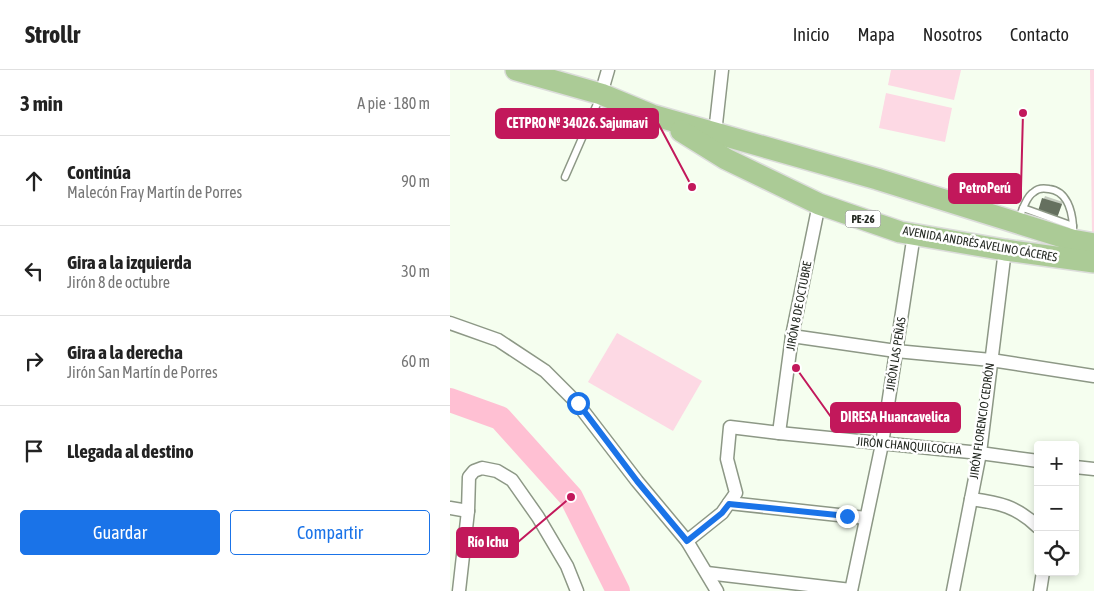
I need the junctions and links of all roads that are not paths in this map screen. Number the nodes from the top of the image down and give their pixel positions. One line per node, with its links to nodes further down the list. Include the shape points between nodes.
1 (516, 70): 4 (highway, AVENIDA ANDRÉS AVELINO CÁCERES / PE-26)
2 (608, 70): 4 (street)
3 (722, 70): 6 (street)
4 (601, 94): 5 (highway, AVENIDA ANDRÉS AVELINO CÁCERES / PE-26); 7 (lane)
5 (652, 115): 6 (highway, AVENIDA ANDRÉS AVELINO CÁCERES / PE-26); 8 (highway, AVENIDA ANDRÉS AVELINO CÁCERES / PE-26, via 726,159)
6 (715, 133): 9 (highway, AVENIDA ANDRÉS AVELINO CÁCERES / PE-26)
7 (565, 177)
8 (819, 204): 10 (highway, AVENIDA ANDRÉS AVELINO CÁCERES / PE-26); 16 (street, JIRÓN 8 DE OCTUBRE)
9 (1020, 216): 11 (highway, AVENIDA ANDRÉS AVELINO CÁCERES / PE-26); 11 (lane, via 1035,190 1052,189 1067,202 1072,214)
10 (914, 234): 13 (highway, AVENIDA ANDRÉS AVELINO CÁCERES / PE-26); 17 (street, JIRÓN LAS PEÑAS)
11 (1070, 242): 12 (highway, AVENIDA ANDRÉS AVELINO CÁCERES / PE-26); 13 (highway, AVENIDA ANDRÉS AVELINO CÁCERES / PE-26); 14 (highway, AVENIDA ANDRÉS AVELINO CÁCERES / PE-26)
12 (1094, 244)
13 (1005, 250): 18 (street, JIRÓN FLORENCIO CEDRÓN)
14 (1094, 262)
15 (450, 323): 32 (street, via 498,340 545,371 578,403)
16 (792, 336): 17 (street); 20 (street, JIRÓN 8 DE OCTUBRE)
17 (896, 351): 18 (street); 21 (street, JIRÓN LAS PEÑAS)
18 (991, 360): 19 (street); 22 (street, JIRÓN FLORENCIO CEDRÓN)
19 (1094, 376)
20 (779, 433): 21 (street, JIRÓN CHANQUILCOCHA); 27 (street, via 730,428 727,459 736,493)
21 (882, 444): 22 (street, JIRÓN CHANQUILCOCHA); 30 (street, JIRÓN LAS PEÑAS)
22 (980, 453): 23 (street, JIRÓN CHANQUILCOCHA); 26 (street, JIRÓN FLORENCIO CEDRÓN)
23 (1034, 460)
24 (1079, 467): 25 (street)
25 (1094, 469)
26 (971, 498): 31 (street, via 1003,504); 39 (street, JIRÓN FLORENCIO CEDRÓN)
27 (729, 504): 30 (street); 32 (street)
28 (450, 508): 29 (street)
29 (468, 510): 35 (street, via 469,476 474,471 482,468 497,471 512,480 567,566); 36 (street)
30 (866, 518): 38 (street, JIRÓN LAS PEÑAS)
31 (1034, 524)
32 (687, 541): 33 (street)
33 (707, 574): 37 (street); 38 (street)
34 (1042, 576): 40 (street)
35 (573, 588)
36 (460, 591)
37 (717, 591)
38 (851, 591)
39 (953, 591)
40 (1040, 591)

